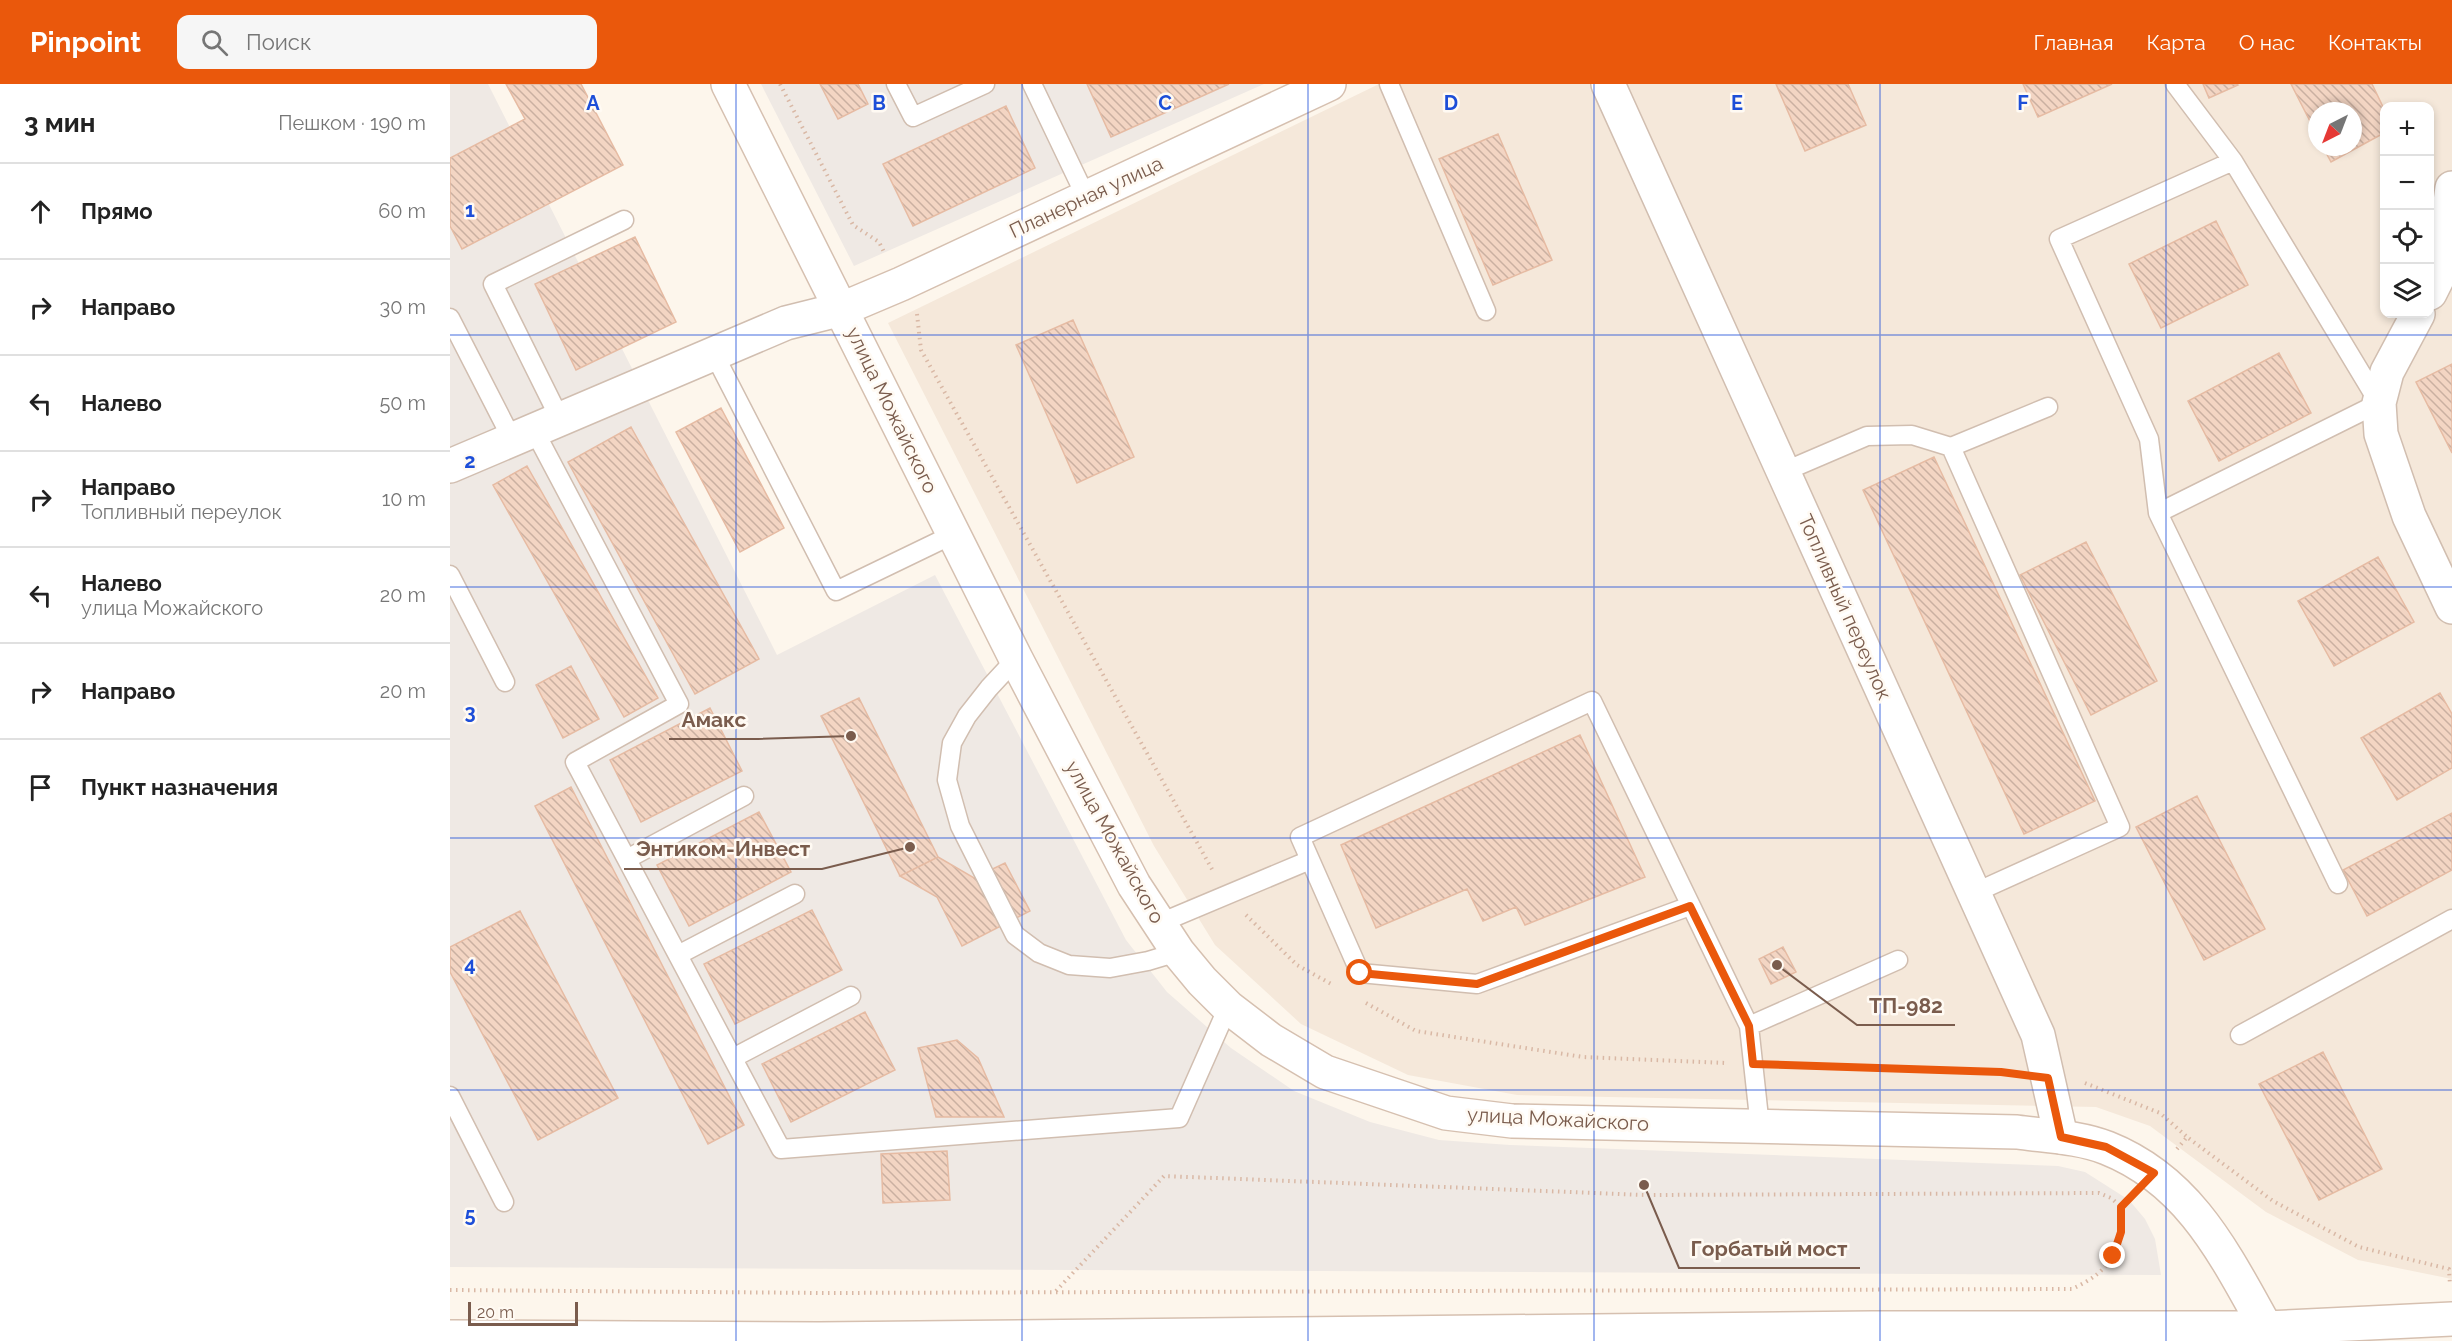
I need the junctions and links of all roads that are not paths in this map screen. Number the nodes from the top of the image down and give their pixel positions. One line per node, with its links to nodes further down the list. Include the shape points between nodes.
1 (728, 84): 14 (main road, улица Можайского)
2 (896, 84): 3 (lane, via 913,117)
3 (985, 84)
4 (1032, 84): 11 (lane)
5 (1329, 84): 11 (main road, Планерная улица)
6 (1389, 84): 15 (lane)
7 (1608, 84): 24 (main road, Топливный переулок)
8 (2175, 84): 9 (lane)
9 (2233, 161): 19 (lane); 25 (lane, via 2060,239 2149,439)
10 (2452, 188): 13 (main road, via 2440,273)
11 (1086, 197): 14 (main road, Планерная улица)
12 (624, 220): 21 (lane, via 494,284)
13 (2434, 285)
14 (842, 309): 18 (main road, Планерная улица, via 786,323); 26 (main road, улица Можайского)
15 (1486, 311)
16 (450, 318): 21 (lane)
17 (2416, 318): 19 (main road, via 2387,372)
18 (714, 354): 21 (main road, Планерная улица); 26 (lane, via 836,591)
19 (2379, 403): 25 (lane); 28 (main road, via 2380,434 2409,516)
20 (2048, 407): 22 (lane)
21 (535, 429): 23 (main road, Планерная улица); 32 (lane, via 680,704 575,762)
22 (1951, 447): 24 (lane, via 1912,435 1868,436); 35 (lane, via 2120,827)
23 (450, 466)
24 (1783, 472): 35 (main road, Топливный переулок)
25 (2158, 513): 34 (lane)
26 (954, 534): 29 (main road, улица Можайского)
27 (450, 575): 30 (lane)
28 (2452, 607)
29 (1016, 659): 39 (main road, улица Можайского, via 1134,885); 40 (lane, via 967,716 952,743 946,780 960,826 1015,935 1039,953 1069,964 1110,968)
30 (506, 682)
31 (744, 796): 32 (lane)
32 (627, 859): 41 (lane)
33 (1310, 860): 37 (lane, via 1360,973 1477,984); 37 (lane, via 1300,837 1592,701); 39 (lane)
34 (2338, 884)
35 (1974, 893): 50 (main road, Топливный переулок, via 2038,1035)
36 (795, 894): 41 (lane)
37 (1690, 906): 45 (lane)
38 (2452, 919): 46 (lane)
39 (1160, 923): 40 (main road, улица Можайского)
40 (1178, 952): 44 (main road, улица Можайского)
41 (678, 955): 47 (lane)
42 (1898, 960): 45 (lane)
43 (851, 996): 47 (lane)
44 (1228, 1006): 47 (lane, via 1179,1118 781,1149); 49 (main road, улица Можайского, via 1271,1041 1325,1072 1446,1113 1512,1121)
45 (1749, 1026): 49 (lane)
46 (2240, 1035)
47 (733, 1058)
48 (450, 1096): 51 (lane)
49 (1760, 1126): 50 (main road, улица Можайского, via 2017,1132)
50 (2061, 1137): 53 (main road, улица Можайского, via 2106,1147 2154,1173 2188,1203 2217,1242)
51 (504, 1202)
52 (2451, 1319): 53 (main road)
53 (2267, 1335): 54 (main road, via 1860,1328 819,1339)
54 (450, 1337)

